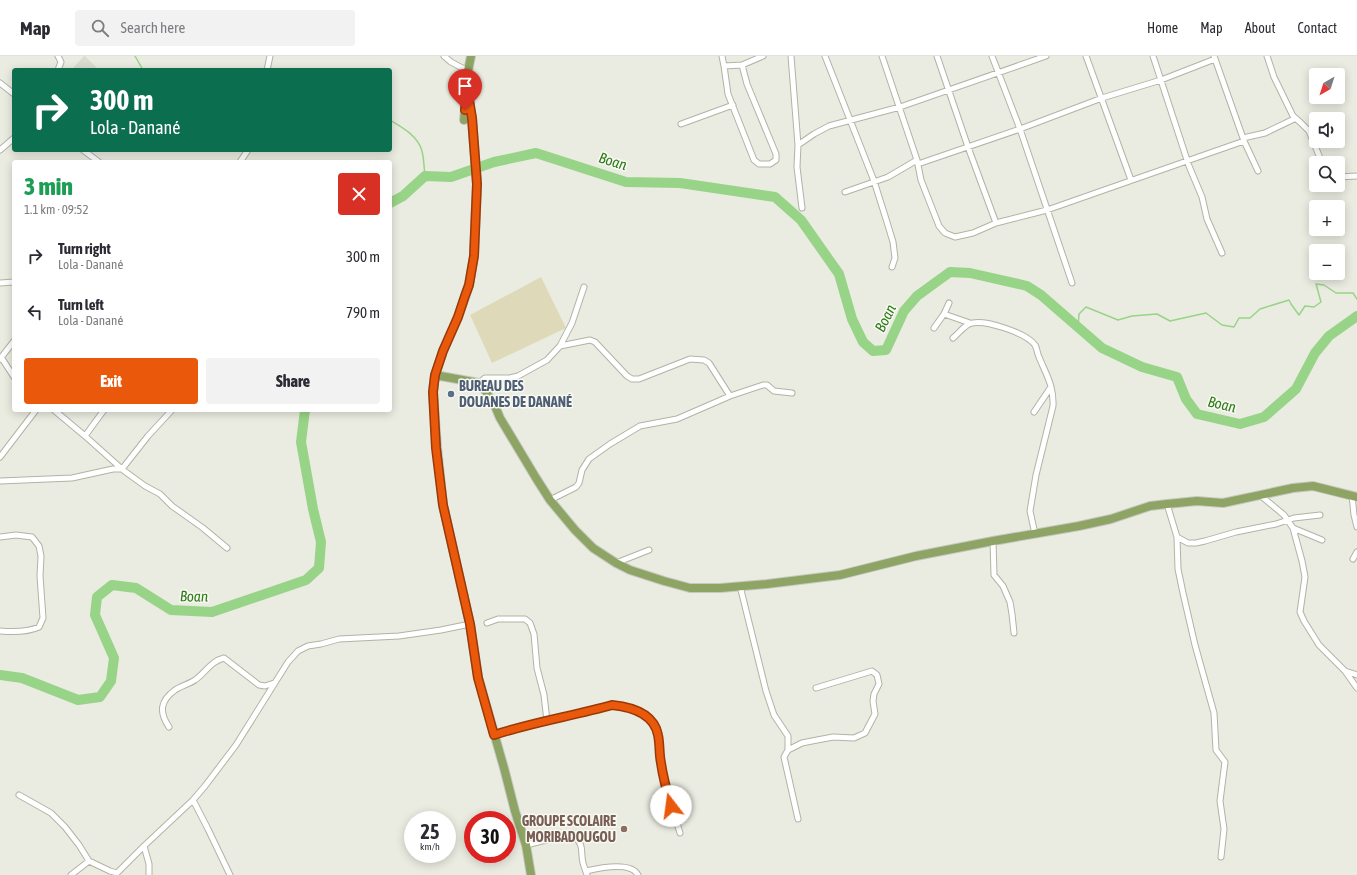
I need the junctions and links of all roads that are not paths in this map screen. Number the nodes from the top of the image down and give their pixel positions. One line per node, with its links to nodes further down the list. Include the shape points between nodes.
1 (58, 56): 19 (street, via 61,62)
2 (270, 56): 20 (street)
3 (444, 56): 21 (street)
4 (471, 56): 21 (main road)
5 (722, 56): 18 (street)
6 (763, 56): 17 (street)
7 (791, 56): 38 (street)
8 (825, 56): 33 (street)
9 (882, 56): 30 (street)
10 (937, 56): 26 (street)
11 (992, 56): 22 (street)
12 (1046, 56): 22 (street)
13 (1086, 56): 28 (street)
14 (1152, 56): 23 (street)
15 (1268, 56): 31 (street, via 1274,77)
16 (1214, 57): 23 (street); 37 (street)
17 (742, 65): 18 (street); 29 (street, via 747,84 776,154 775,161 762,165 756,162)
18 (724, 66): 29 (street, via 728,94)
19 (59, 68)
20 (267, 68)
21 (468, 71): 25 (main road)
22 (998, 74): 26 (street); 35 (street)
23 (1161, 80): 28 (street); 44 (street)
24 (0, 83): 27 (street)
25 (467, 88): 32 (main road); 70 (main road, via 477,184 474,256 469,285)
26 (949, 91): 30 (street); 39 (street)
27 (12, 92)
28 (1102, 98): 35 (street); 49 (street)
29 (733, 105): 34 (street)
30 (900, 107): 33 (street); 45 (street)
31 (1294, 118): 37 (street, via 1265,134); 42 (street, via 1308,132)
32 (464, 120)
33 (850, 121): 38 (street, via 829,126); 50 (street)
34 (681, 124)
35 (1020, 129): 39 (street); 53 (street)
36 (12, 140): 40 (street)
37 (1244, 140): 44 (street); 46 (street)
38 (798, 145): 52 (street, via 797,167)
39 (968, 147): 45 (street); 54 (street)
40 (0, 150)
41 (86, 152): 43 (street)
42 (1319, 156)
43 (96, 160)
44 (1187, 160): 49 (street); 55 (street, via 1202,197 1207,219)
45 (918, 162): 50 (street); 54 (street, via 921,180 939,226 945,233 957,237)
46 (1258, 171)
47 (1357, 176): 48 (street)
48 (1345, 177)
49 (1131, 180): 53 (street)
50 (874, 182): 51 (street); 56 (street, via 893,242 895,258)
51 (845, 192)
52 (802, 208)
53 (1047, 210): 54 (street); 59 (street)
54 (996, 223)
55 (1222, 253)
56 (892, 267)
57 (12, 282): 58 (street)
58 (0, 283)
59 (1072, 284)
60 (584, 287): 67 (street, via 572,323)
61 (949, 303): 62 (street)
62 (944, 314): 63 (street); 64 (street)
63 (970, 323): 65 (street); 72 (street, via 1002,326 1034,344)
64 (934, 328)
65 (953, 338)
66 (12, 344): 68 (street)
67 (560, 346): 71 (street, via 547,360 524,373 510,378 485,378); 74 (street, via 590,340 595,342 632,379 639,379 690,359 704,360 709,363)
68 (1, 358): 69 (street)
69 (12, 374)
70 (435, 375): 71 (main road); 104 (main road, via 433,392 436,448 443,505)
71 (479, 383): 86 (main road)
72 (1051, 387): 79 (street); 92 (street, via 1053,406 1030,512)
73 (792, 393): 74 (street, via 774,391 763,385)
74 (730, 396): 86 (street, via 677,419 640,426 629,432 589,459 576,488)
75 (34, 412): 81 (street)
76 (56, 412): 80 (street)
77 (103, 412): 80 (street)
78 (170, 412): 82 (street)
79 (1034, 412)
80 (85, 436): 82 (street)
81 (0, 457)
82 (122, 469): 83 (street, via 72,478); 97 (street, via 160,494)
83 (0, 481)
84 (1260, 495): 85 (main road, via 1313,486); 87 (main road, via 1223,503 1197,501); 89 (street)
85 (1355, 496): 90 (street, via 1354,515)
86 (550, 500): 101 (main road, via 593,548)
87 (1167, 504): 92 (main road, via 1150,506 1111,519); 94 (street)
88 (1320, 515): 89 (street)
89 (1288, 520): 91 (street); 94 (street, via 1205,542 1188,543)
90 (1357, 527)
91 (1293, 528): 95 (street); 107 (street, via 1305,578 1300,612 1319,645)
92 (1035, 534): 96 (main road)
93 (0, 537): 105 (street, via 32,536 37,542 41,556 42,618 39,627 34,629)
94 (1177, 537): 122 (street, via 1178,569 1214,713 1216,750 1225,762 1220,801 1224,829)
95 (1322, 540)
96 (993, 541): 102 (main road, via 834,576); 106 (street, via 994,575 1003,586 1010,602)
97 (227, 548)
98 (649, 550): 101 (street)
99 (1357, 552): 100 (street)
100 (1353, 559)
101 (616, 563): 102 (main road, via 650,577 690,588)
102 (740, 586): 115 (street, via 766,691 774,715 787,732)
103 (487, 622): 112 (street, via 498,619 525,619 530,623 534,634 537,668)
104 (470, 624): 109 (street, via 399,636 339,639 308,646 295,654); 114 (main road, via 478,678)
105 (0, 631)
106 (1014, 633)
107 (1345, 671): 108 (street); 111 (street)
108 (1357, 674)
109 (274, 683): 113 (street, via 259,685 224,658 218,660 167,699 162,708 162,716); 117 (street, via 236,745)
110 (816, 688): 115 (street, via 872,671 877,674 879,684 874,694 874,716 865,733 860,736 812,741)
111 (1357, 688)
112 (547, 721): 114 (street); 119 (street, via 612,705 645,714 659,736 661,764 668,797)
113 (169, 727)
114 (494, 735): 120 (main road)
115 (788, 750): 118 (street, via 784,757)
116 (19, 795): 123 (street, via 51,813 65,827)
117 (193, 800): 121 (street); 128 (street)
118 (798, 819)
119 (680, 833)
120 (526, 845): 124 (street, via 562,836 574,836 580,843); 129 (main road)
121 (144, 846): 125 (street); 127 (street)
122 (1221, 857)
123 (89, 861): 125 (street); 126 (street)
124 (586, 873): 130 (street, via 600,868 619,867 634,870)
125 (116, 874)
126 (71, 875)
127 (149, 875)
128 (230, 875)
129 (531, 875)
130 (638, 875)

